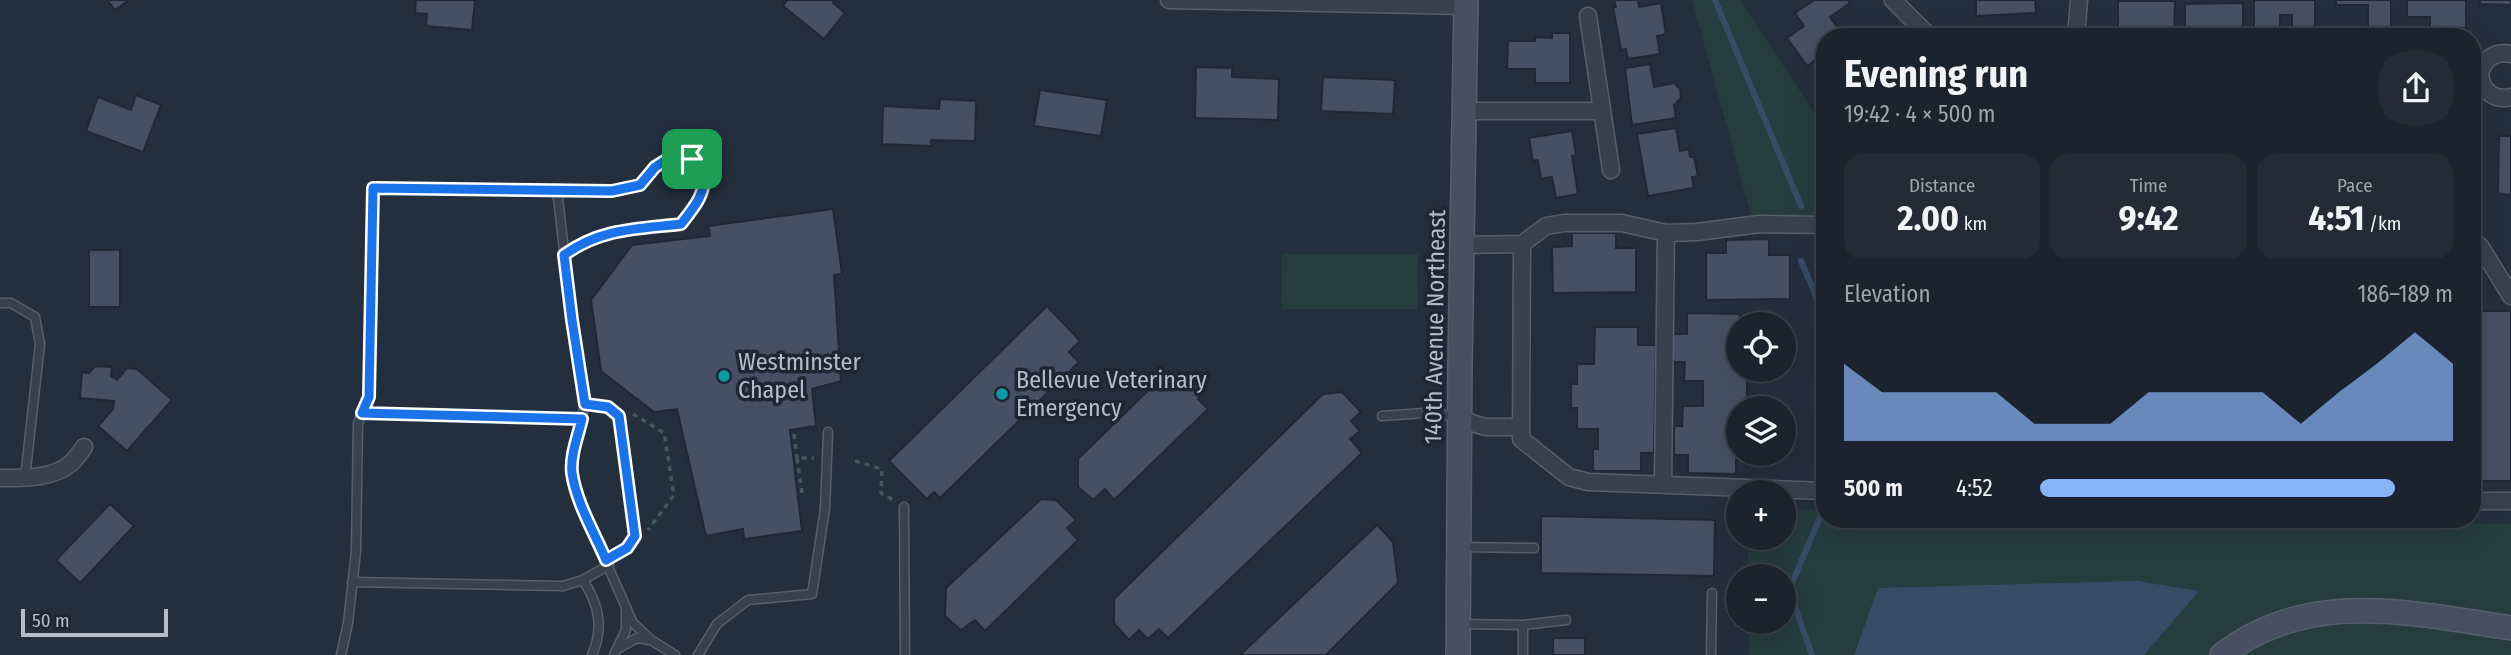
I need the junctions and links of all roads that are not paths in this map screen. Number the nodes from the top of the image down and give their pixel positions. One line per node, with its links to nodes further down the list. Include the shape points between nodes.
1 (1169, 0): 4 (street)
2 (1893, 0): 6 (street)
3 (2079, 0): 7 (street)
4 (1466, 3): 12 (street, 140th Avenue Northeast)
5 (1588, 16): 13 (street)
6 (1921, 28)
7 (2077, 28)
8 (2511, 54): 9 (street, via 2494,54)
9 (2481, 67)
10 (2481, 81): 11 (street, via 2489,94)
11 (2511, 97)
12 (1465, 111): 13 (street); 19 (street, 140th Avenue Northeast)
13 (1601, 111): 14 (street)
14 (1611, 170)
15 (557, 189): 21 (lane); 21 (lane, via 612,191 640,185 655,167 674,155 692,159 705,170 705,187 681,224 608,233 582,242); 25 (lane, via 373,188 369,397)
16 (1816, 225): 17 (street, via 1759,224)
17 (1666, 233): 18 (street, via 1622,223 1564,223 1546,226); 34 (street)
18 (1522, 244): 19 (street); 29 (street)
19 (1462, 246): 28 (street, 140th Avenue Northeast)
20 (2481, 248): 22 (street)
21 (564, 255): 24 (lane)
22 (2511, 296)
23 (0, 303): 33 (lane, via 11,303 34,317 40,344)
24 (585, 404): 27 (lane); 41 (lane, via 608,407 619,416 635,536)
25 (362, 413): 27 (lane); 43 (lane)
26 (1382, 416): 28 (lane, via 1437,412)
27 (582, 419): 41 (lane, via 572,474)
28 (1460, 419): 29 (street, via 1485,427); 39 (street, 140th Avenue Northeast)
29 (1521, 427): 34 (street, via 1521,439 1569,477 1588,482)
30 (828, 432): 55 (lane, via 825,509 812,594 748,600 717,624)
31 (84, 447): 33 (street, via 68,466)
32 (0, 478): 33 (street)
33 (25, 478)
34 (1663, 483): 35 (street)
35 (1816, 491)
36 (2481, 501): 37 (street)
37 (2511, 501)
38 (904, 507): 56 (lane)
39 (1459, 547): 40 (lane); 47 (street, 140th Avenue Northeast)
40 (1534, 548)
41 (608, 563): 42 (lane); 45 (lane)
42 (583, 580): 43 (lane, via 563,586); 53 (lane, via 600,620)
43 (352, 582): 52 (lane)
44 (1712, 593): 59 (lane)
45 (625, 604): 50 (lane, via 633,623); 51 (lane, via 626,630)
46 (1566, 620): 48 (lane)
47 (1458, 624): 48 (lane); 57 (street, 140th Avenue Northeast)
48 (1523, 625): 58 (lane)
49 (2511, 628): 60 (street, via 2421,614 2318,612 2279,622)
50 (651, 640): 51 (lane, via 637,638); 54 (lane)
51 (617, 651)
52 (341, 655)
53 (592, 655)
54 (675, 655)
55 (698, 655)
56 (905, 655)
57 (1458, 655)
58 (1523, 655)
59 (1711, 655)
60 (2222, 655)

